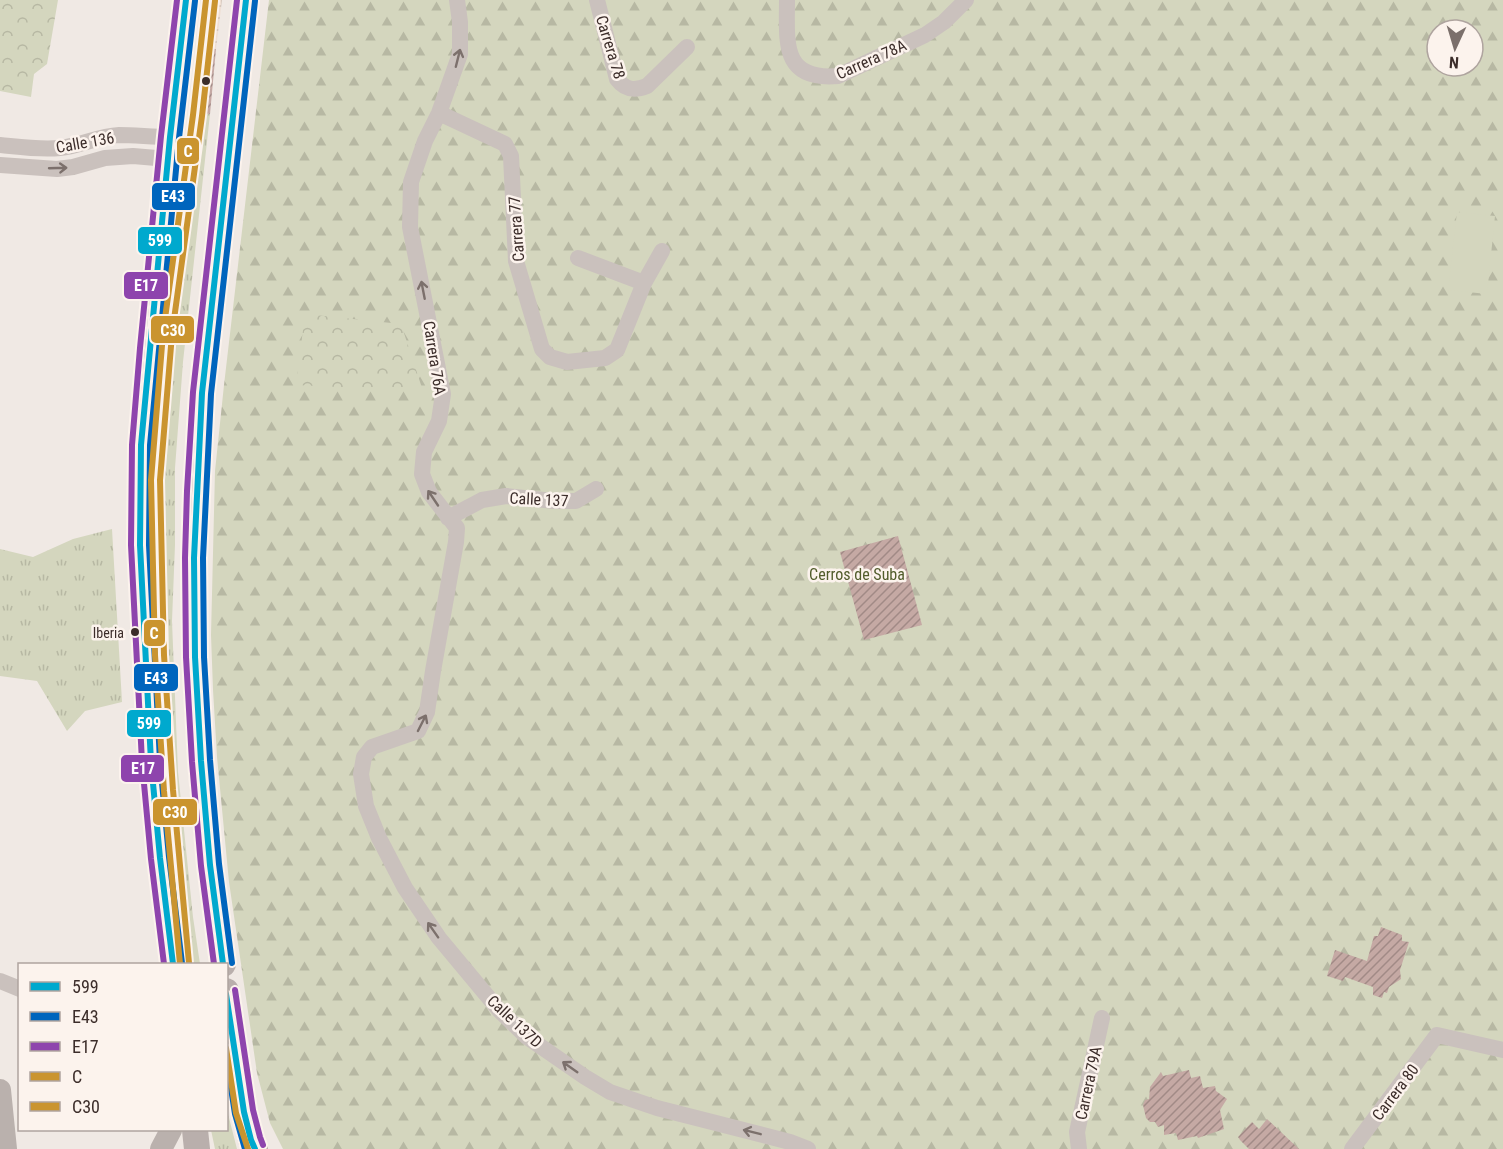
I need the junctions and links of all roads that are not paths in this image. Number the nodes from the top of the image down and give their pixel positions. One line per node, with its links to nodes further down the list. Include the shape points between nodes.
1 (186, 0): 11 (main road)
2 (246, 0): 21 (main road, via 202,393 195,575 201,759)
3 (457, 0): 8 (street, Carrera 76A, one-way to 3, via 460,54)
4 (597, 0): 7 (street, Carrera 78, via 617,79 629,90 647,86)
5 (787, 0): 6 (street, Carrera 78A, via 788,45 794,62 805,73 823,78 838,76 925,35)
6 (966, 0)
7 (687, 47)
8 (439, 113): 16 (street, Carrera 77, via 505,144 511,156 516,261 542,349 550,357 567,362 605,358 617,350); 18 (street, Carrera 76A, one-way to 8, via 429,492 422,474 424,452 439,422 443,394 410,227 411,182)
9 (0, 145): 10 (street, Calle 136)
10 (23, 148): 11 (street, Calle 136, via 59,148 119,135); 13 (street)
11 (169, 148): 13 (street, Calle 136, one-way to 11, via 73,167); 20 (main road, via 141,445 140,545 151,762)
12 (0, 165): 13 (street, Calle 136)
13 (20, 167)
14 (662, 251): 16 (street)
15 (578, 258): 16 (street)
16 (644, 283)
17 (596, 489): 18 (street, Calle 137, via 576,501 506,496 482,500)
18 (448, 518): 19 (street, Carrera 76A, one-way to 18, via 418,731 427,712 456,542 457,528)
19 (372, 747): 34 (street, Calle 137D, one-way to 19, via 610,1092 527,1037 443,943 405,888 366,806 361,774 364,757)
20 (173, 963)
21 (223, 963)
22 (0, 981): 23 (street)
23 (18, 988)
24 (228, 1005): 33 (main road, via 243,1112)
25 (1102, 1018): 35 (street, Carrera 79A, via 1077,1131)
26 (1503, 1050): 36 (street, Carrera 80, via 1437,1035)
27 (0, 1090): 30 (main road)
28 (170, 1131): 31 (main road)
29 (195, 1131): 32 (main road)
30 (6, 1149)
31 (161, 1149)
32 (197, 1149)
33 (255, 1149)
34 (808, 1149)
35 (1079, 1149)
36 (1352, 1149)

